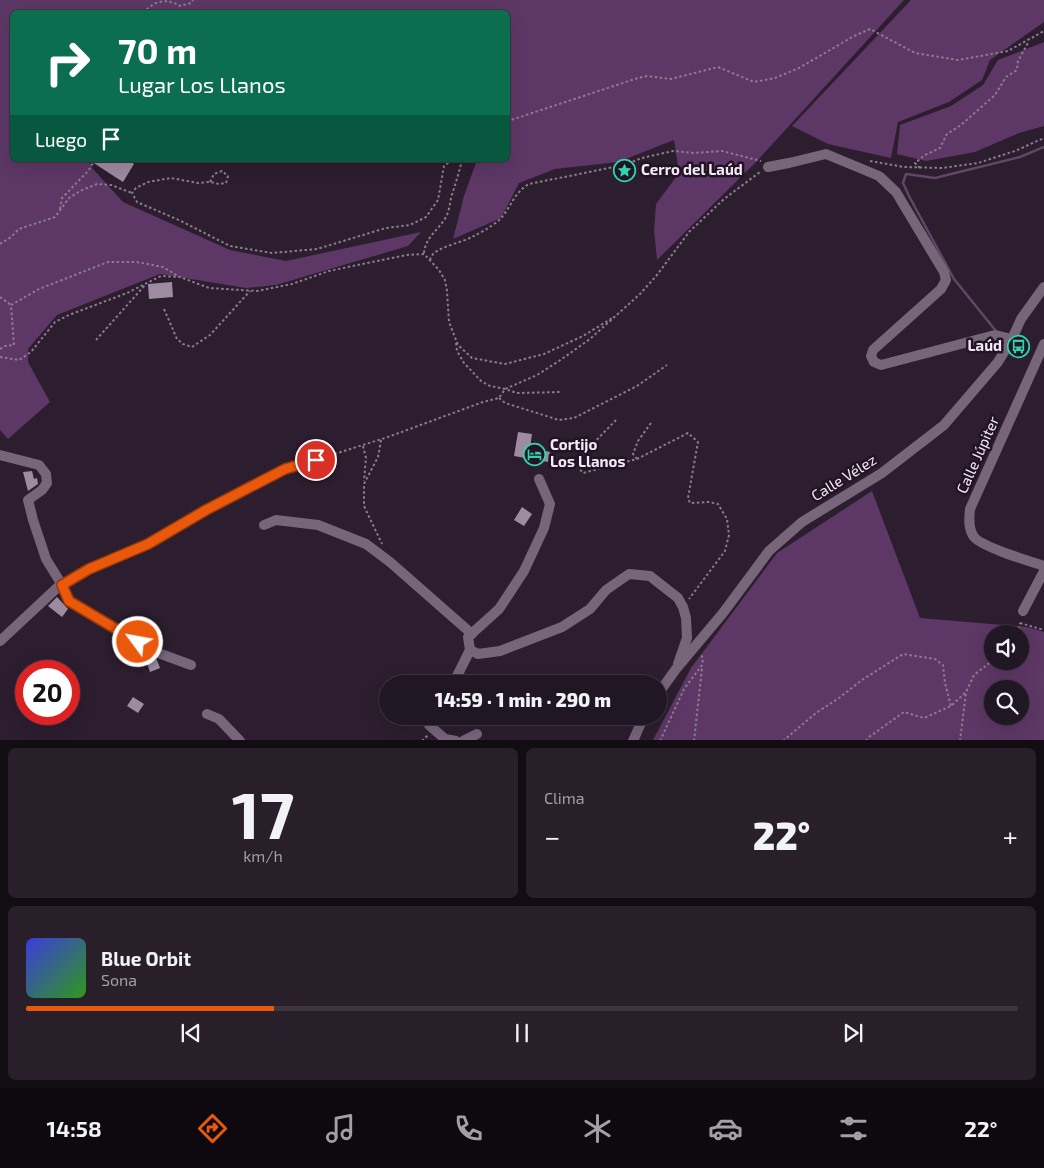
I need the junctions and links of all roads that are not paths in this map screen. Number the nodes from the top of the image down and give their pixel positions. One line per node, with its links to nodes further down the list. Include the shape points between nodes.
1 (768, 167): 3 (street, via 826,154 879,176 896,192 944,272 946,280 941,290 873,350 870,356 874,362 881,365 994,335)
2 (1044, 287): 3 (street, Calle Vélez)
3 (1012, 339): 17 (street, Calle Vélez, via 998,362 944,426 882,473 802,522 770,551)
4 (1044, 344): 9 (street, Calle Júpiter, via 970,509 969,524 973,537 986,545)
5 (0, 455): 11 (street, via 38,464 46,474 47,483 28,500 46,560)
6 (316, 460): 11 (street, via 285,469 148,544 89,569)
7 (539, 478): 13 (street, via 550,504 544,528 524,571 499,609)
8 (264, 525): 13 (street, via 276,520 318,525 366,544)
9 (1044, 566)
10 (1044, 571): 12 (street)
11 (62, 585): 14 (street); 16 (street, via 69,601 150,650)
12 (1023, 611)
13 (472, 634): 15 (street, via 468,637)
14 (0, 641)
15 (470, 650): 17 (street, via 478,654 500,651 562,628 590,609 606,590 629,574 650,576 678,598 683,607 686,638); 18 (street)
16 (191, 665)
17 (676, 669): 19 (street, Calle Vélez)
18 (458, 675)
19 (667, 682)
20 (207, 714): 24 (street, via 219,719)
21 (430, 725): 25 (street, via 445,739)
22 (640, 725): 27 (street)
23 (477, 734): 26 (street)
24 (240, 740)
25 (456, 740)
26 (463, 740)
27 (633, 740)

